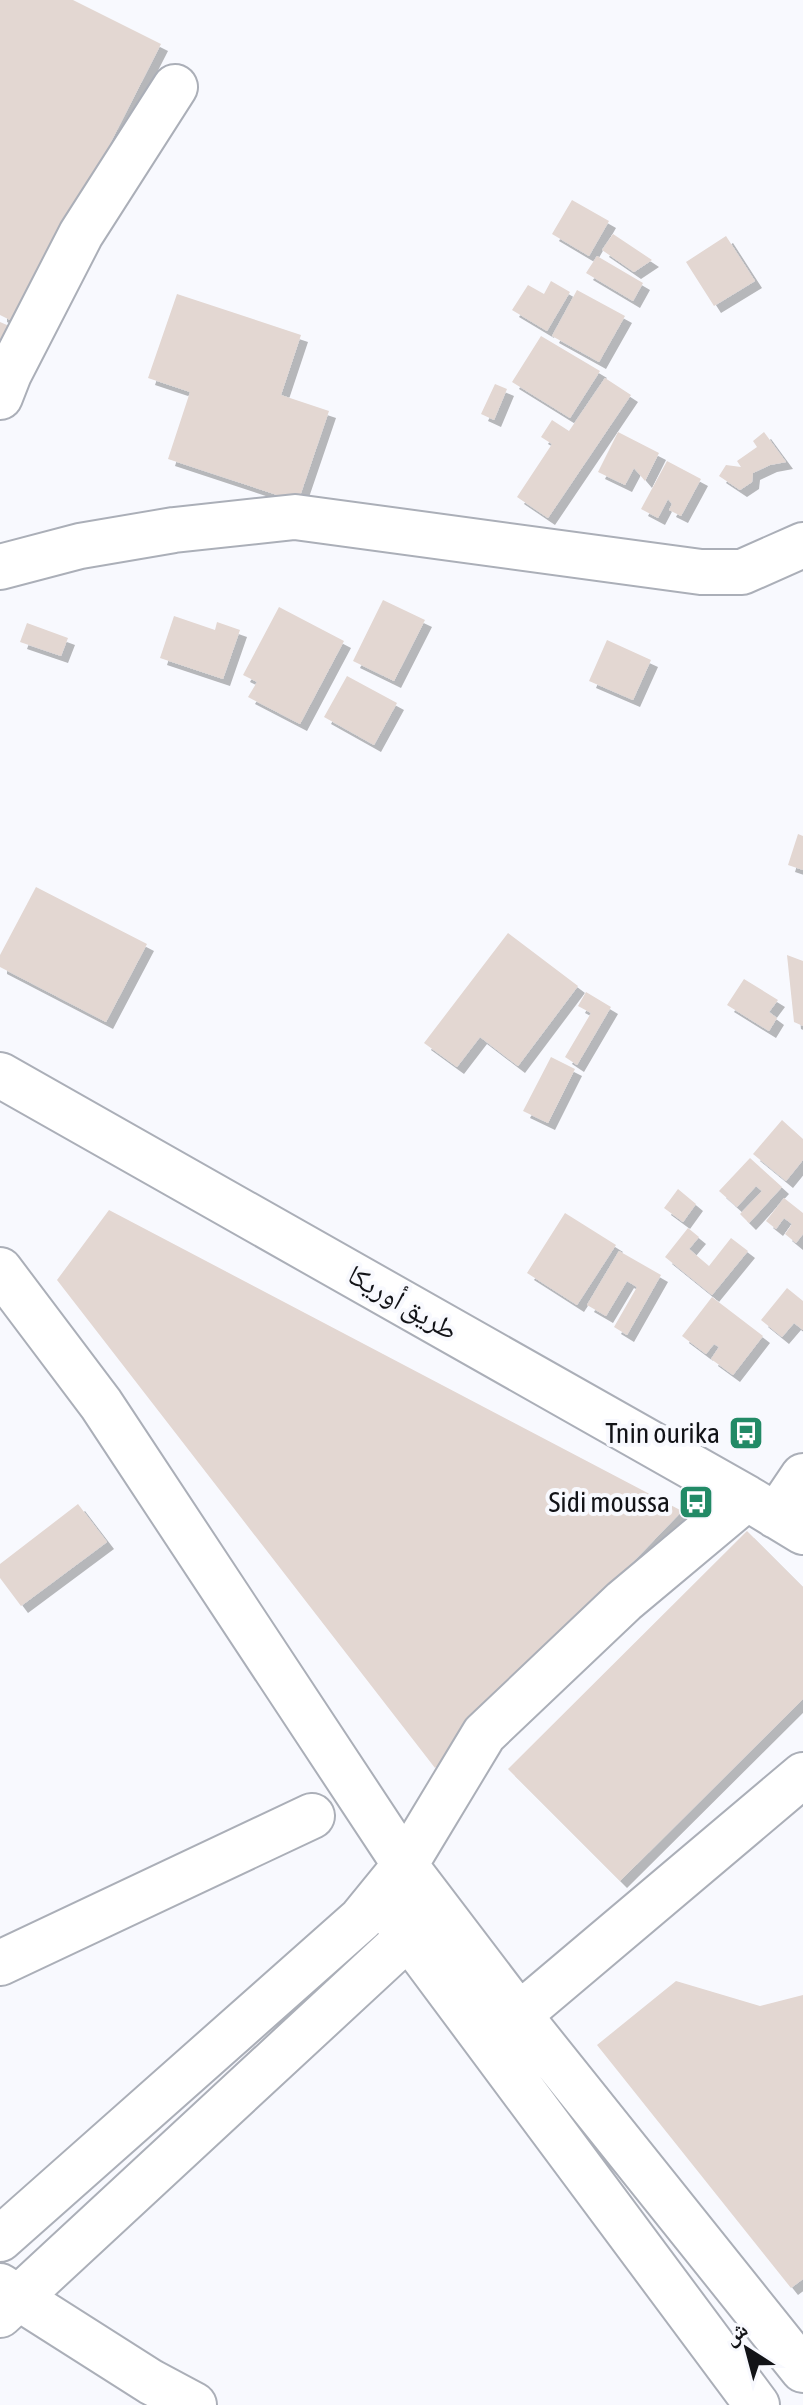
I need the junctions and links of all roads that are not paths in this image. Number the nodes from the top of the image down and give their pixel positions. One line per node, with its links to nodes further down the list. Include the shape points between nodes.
1 (175, 87): 2 (street, via 81,234)
2 (0, 397)
3 (800, 554): 4 (street, via 742,572 701,572 295,517 143,535)
4 (0, 567)
5 (0, 1075): 9 (street, طريق أوريكا)
6 (0, 1270): 7 (street)
7 (13, 1314): 12 (street, via 101,1404)
8 (803, 1476): 9 (street)
9 (775, 1515): 12 (street, via 624,1601 484,1734)
10 (803, 1775): 15 (street)
11 (312, 1816): 14 (street)
12 (392, 1881): 13 (street); 15 (street); 16 (street, via 361,1919)
13 (409, 1936): 17 (street); 20 (street)
14 (0, 1963)
15 (519, 2015): 18 (street)
16 (0, 2239)
17 (6, 2299): 19 (street)
18 (798, 2363): 20 (street)
19 (145, 2394): 21 (street)
20 (752, 2399)
21 (194, 2405)

